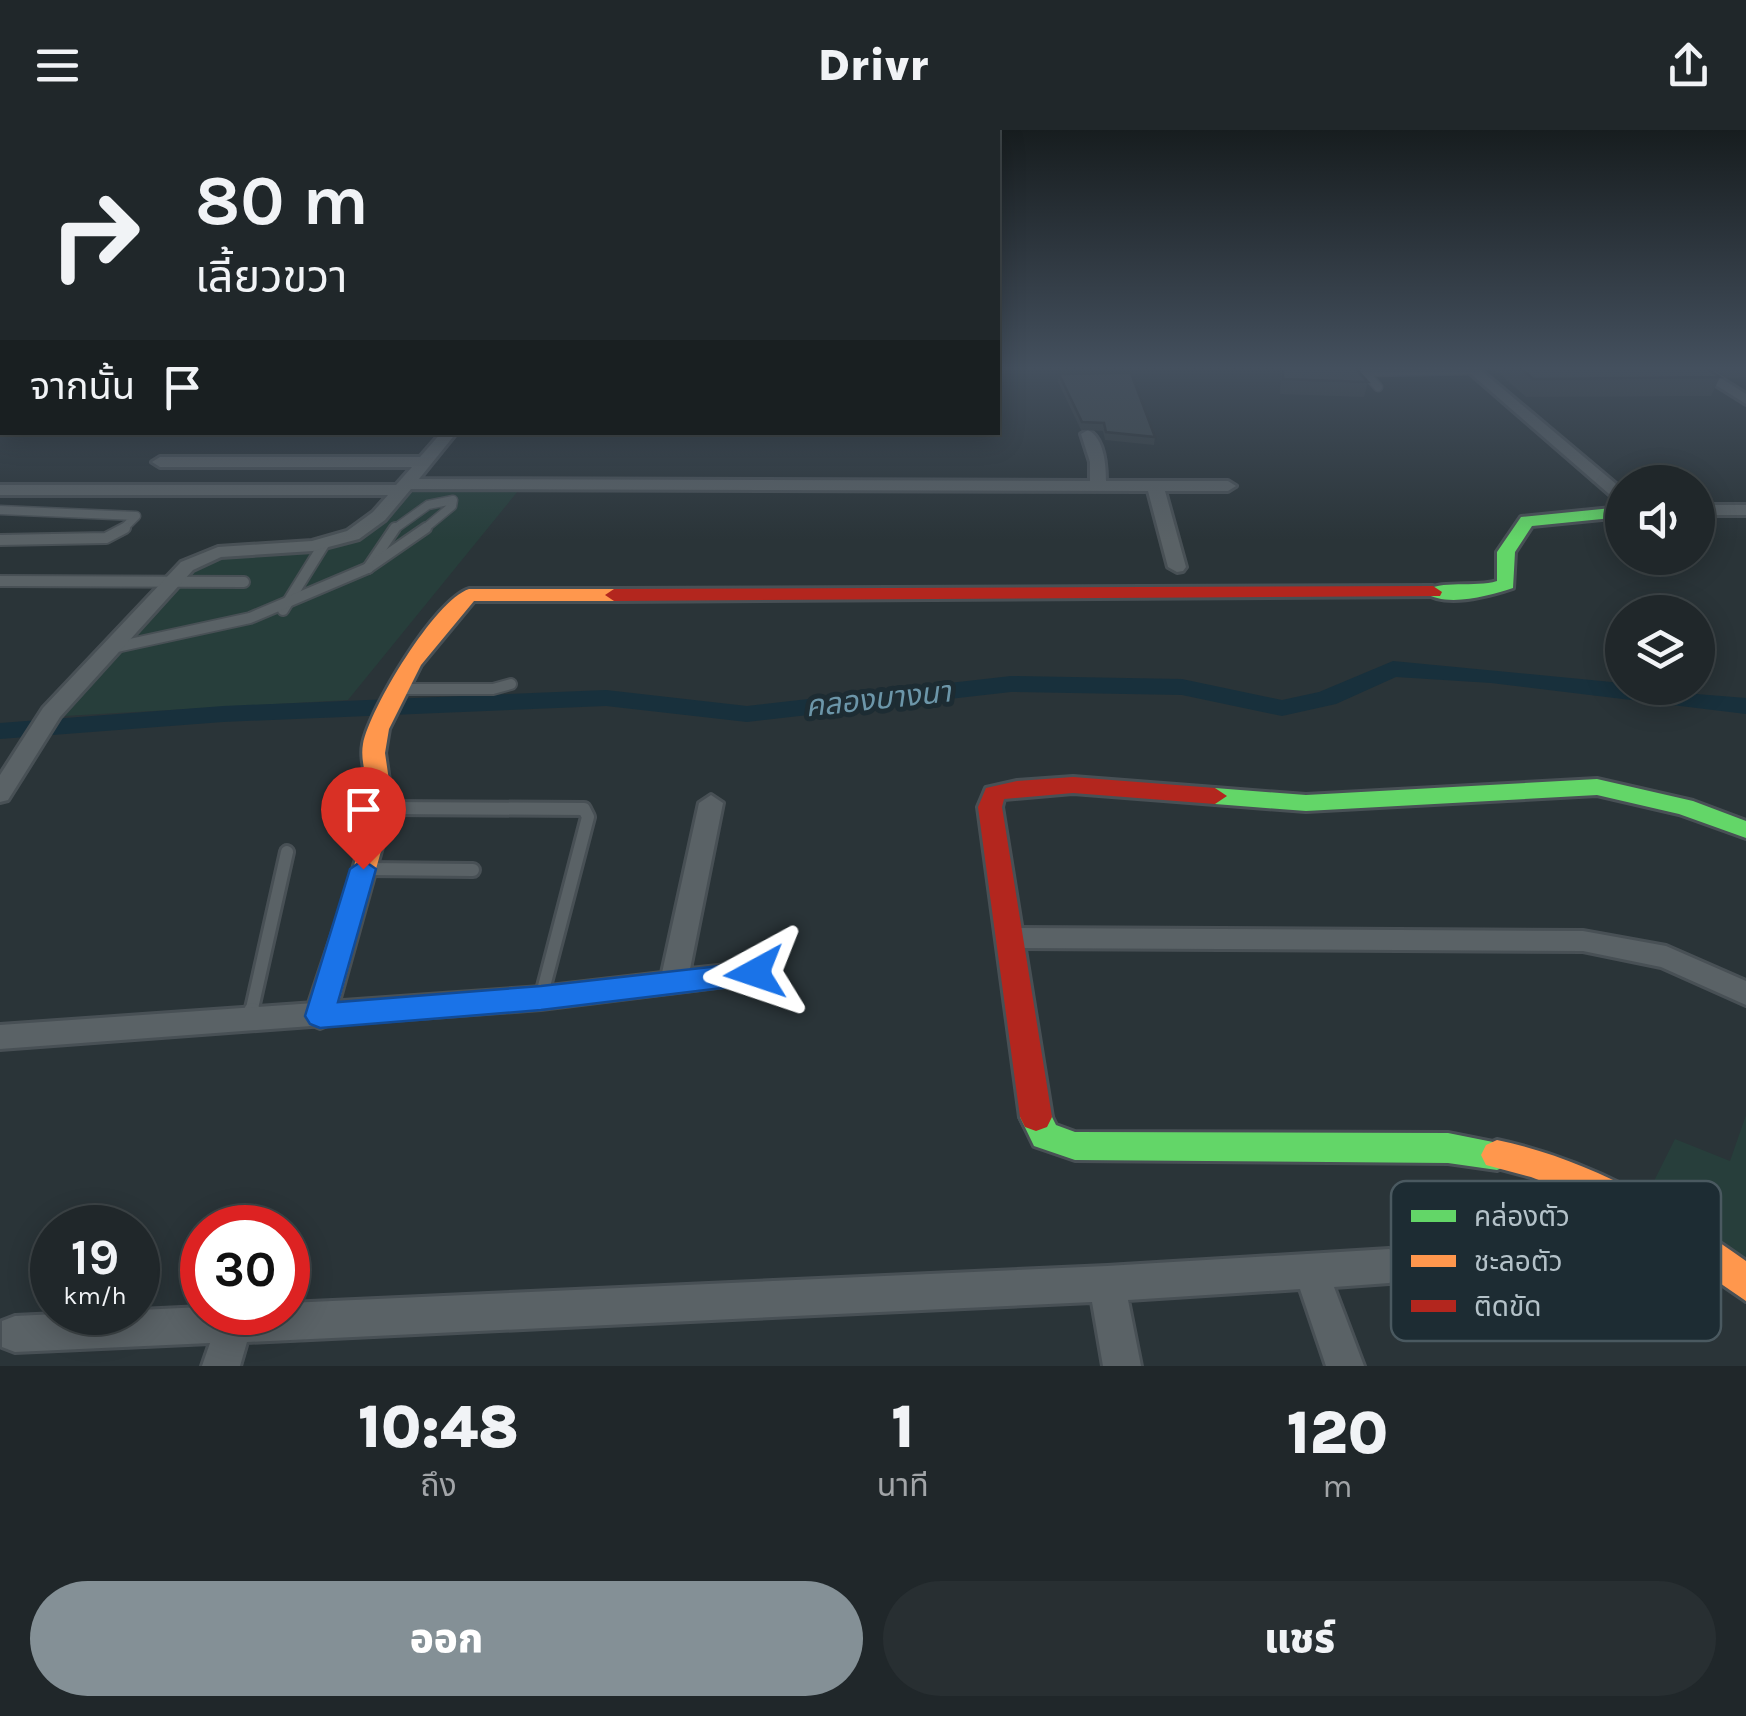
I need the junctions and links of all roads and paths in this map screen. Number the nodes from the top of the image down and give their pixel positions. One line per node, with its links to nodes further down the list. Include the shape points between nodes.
1 (1537, 425): 6 (street)
2 (1088, 434): 7 (street)
3 (447, 435): 5 (street)
4 (160, 462): 5 (street)
5 (424, 462): 10 (street)
6 (1605, 483)
7 (1098, 485): 8 (street); 10 (street)
8 (1155, 485): 9 (street); 18 (street)
9 (1228, 486)
10 (404, 487): 11 (street); 17 (street, via 366,527)
11 (0, 490)
12 (0, 510): 16 (lane, via 136,516 106,538)
13 (1715, 510): 14 (street)
14 (1746, 510)
15 (1605, 514): 26 (street, via 1527,521 1506,552 1506,584 1482,592 480,593 451,607)
16 (0, 540)
17 (324, 544): 20 (street, via 218,552); 23 (lane)
18 (1177, 567)
19 (367, 570): 19 (lane, via 370,557 421,508 453,500 415,541); 23 (lane)
20 (170, 581): 21 (lane); 22 (lane); 24 (street)
21 (0, 582)
22 (244, 582)
23 (283, 610): 24 (lane)
24 (108, 649): 27 (street, via 51,713)
25 (511, 684): 26 (lane)
26 (397, 695): 29 (street, via 374,746)
27 (0, 794)
28 (711, 803): 36 (street)
29 (381, 808): 32 (street); 38 (lane, via 584,809 588,817)
30 (1746, 830): 34 (street, via 1636,792 1597,787 1306,803 1120,788 1014,788 994,794 990,806)
31 (288, 852): 40 (lane)
32 (363, 869): 33 (lane); 39 (street)
33 (473, 870)
34 (1012, 938): 37 (street, via 1583,941 1666,957); 42 (street, via 1035,1116 1056,1142 1448,1148 1531,1160)
35 (755, 973): 36 (street)
36 (674, 980): 38 (street)
37 (1746, 994)
38 (541, 998): 39 (street)
39 (320, 1016): 40 (street)
40 (249, 1022): 41 (street)
41 (0, 1038)
42 (1577, 1181)
43 (1721, 1264): 46 (street)
44 (1389, 1266): 45 (street)
45 (1311, 1271): 47 (street); 54 (street)
46 (1746, 1283)
47 (1107, 1284): 48 (street); 53 (street)
48 (310, 1319)
49 (180, 1325): 50 (street)
50 (15, 1334)
51 (231, 1335): 52 (street)
52 (221, 1366)
53 (1122, 1366)
54 (1345, 1366)

